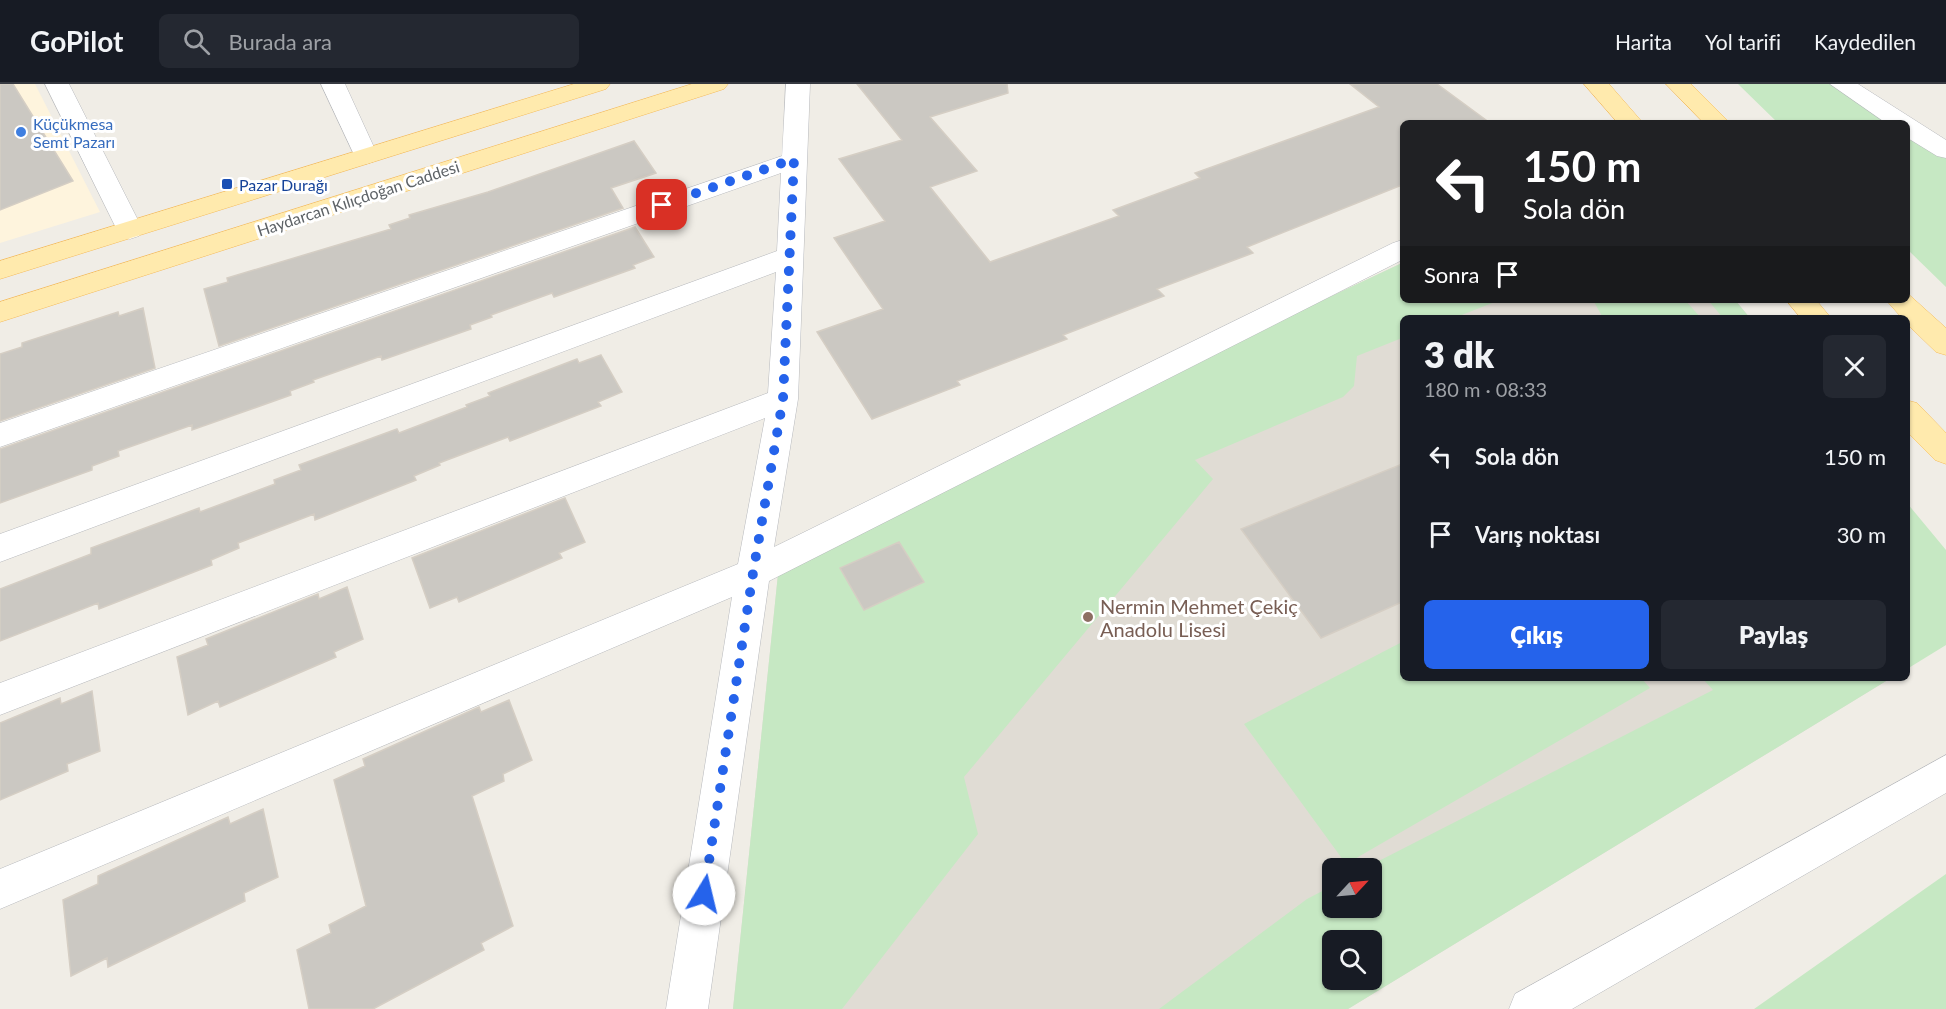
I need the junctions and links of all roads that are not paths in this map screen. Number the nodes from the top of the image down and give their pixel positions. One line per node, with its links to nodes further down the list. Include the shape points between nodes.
1 (57, 84): 16 (street)
2 (333, 84): 14 (street)
3 (598, 84): 14 (main road, Haydarcan Kılıçdoğan Caddesi)
4 (716, 84): 22 (main road, Haydarcan Kılıçdoğan Caddesi)
5 (798, 84): 15 (street)
6 (1596, 84): 9 (main road)
7 (1678, 84): 10 (main road)
8 (1842, 84): 11 (street)
9 (1628, 120)
10 (1715, 120)
11 (1897, 120)
12 (1910, 128): 13 (street)
13 (1946, 151)
14 (366, 156): 16 (main road, Haydarcan Kılıçdoğan Caddesi)
15 (794, 159): 18 (street); 27 (street)
16 (130, 230): 19 (main road, Haydarcan Kılıçdoğan Caddesi)
17 (1400, 250): 30 (street)
18 (788, 257): 25 (street); 29 (street)
19 (0, 270)
20 (1803, 303): 23 (main road)
21 (1903, 303): 24 (main road)
22 (0, 312)
23 (1814, 315)
24 (1946, 345)
25 (783, 399): 30 (street); 31 (street)
26 (1910, 415): 28 (main road)
27 (0, 435)
28 (1946, 453)
29 (0, 548)
30 (753, 573): 33 (street); 34 (street)
31 (0, 699)
32 (1946, 773): 35 (street)
33 (0, 889)
34 (687, 1009)
35 (1530, 1009)

